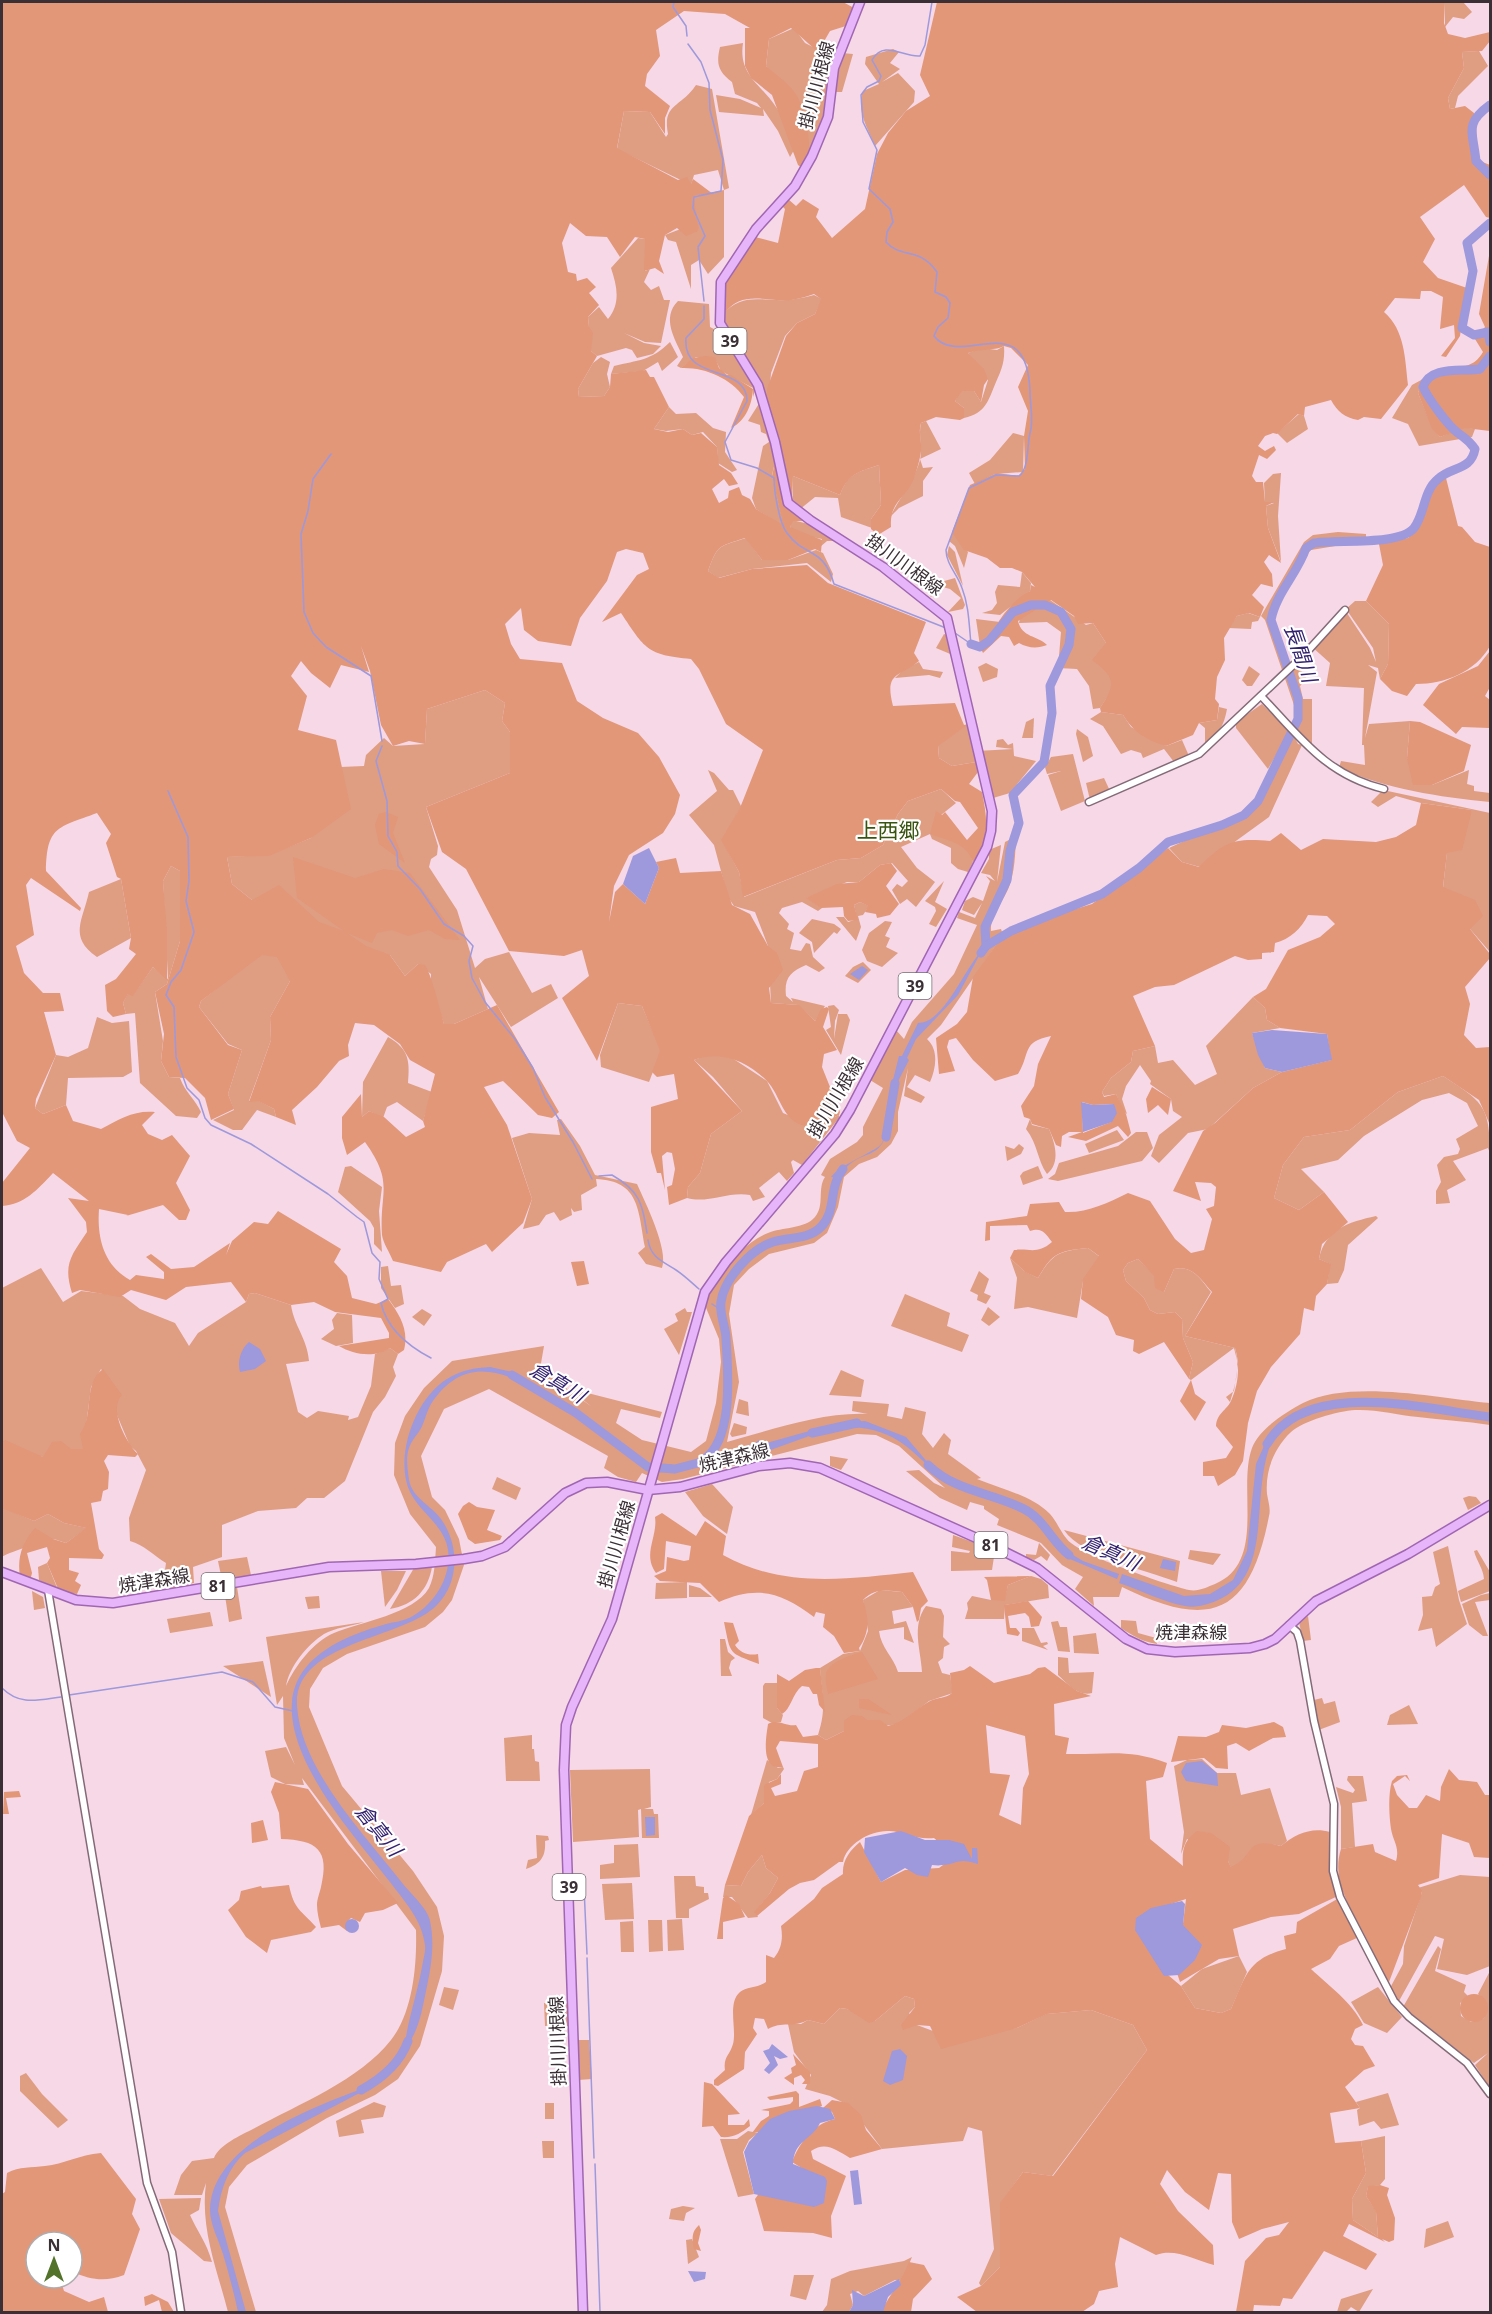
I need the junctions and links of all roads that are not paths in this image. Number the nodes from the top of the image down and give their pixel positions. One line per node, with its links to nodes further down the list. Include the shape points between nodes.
1 (860, 2): 6 (main road, 掛川川根線 / 39, via 834,68 828,117 812,156 795,186 756,229 721,282 720,323 758,385 788,503 941,610 951,626 992,811 991,831 987,848 850,1110 835,1134 726,1262 704,1295)
2 (1345, 610): 3 (street)
3 (1261, 696): 4 (street, via 1335,770 1362,784); 5 (street, via 1199,754)
4 (1384, 789)
5 (1089, 802)
6 (648, 1490): 9 (main road, 焼津森線 / 81, via 607,1482 586,1483 565,1493 505,1547 482,1556 329,1567 113,1603 86,1603); 10 (main road, 焼津森線 / 81, via 680,1488 778,1463 805,1465 838,1476 1037,1568 1139,1647 1175,1652 1250,1648 1275,1639); 13 (main road, 掛川川根線 / 39, via 612,1619 572,1707 564,1748)
7 (1491, 1506): 10 (main road, 焼津森線 / 81, via 1316,1601)
8 (2, 1572): 9 (main road, 焼津森線 / 81)
9 (48, 1590): 12 (street, via 147,2183 172,2253)
10 (1290, 1625): 11 (street, via 1300,1641 1332,1797 1333,1871 1340,1897 1394,2001 1467,2063)
11 (1491, 2094)
12 (181, 2313)
13 (583, 2313)

